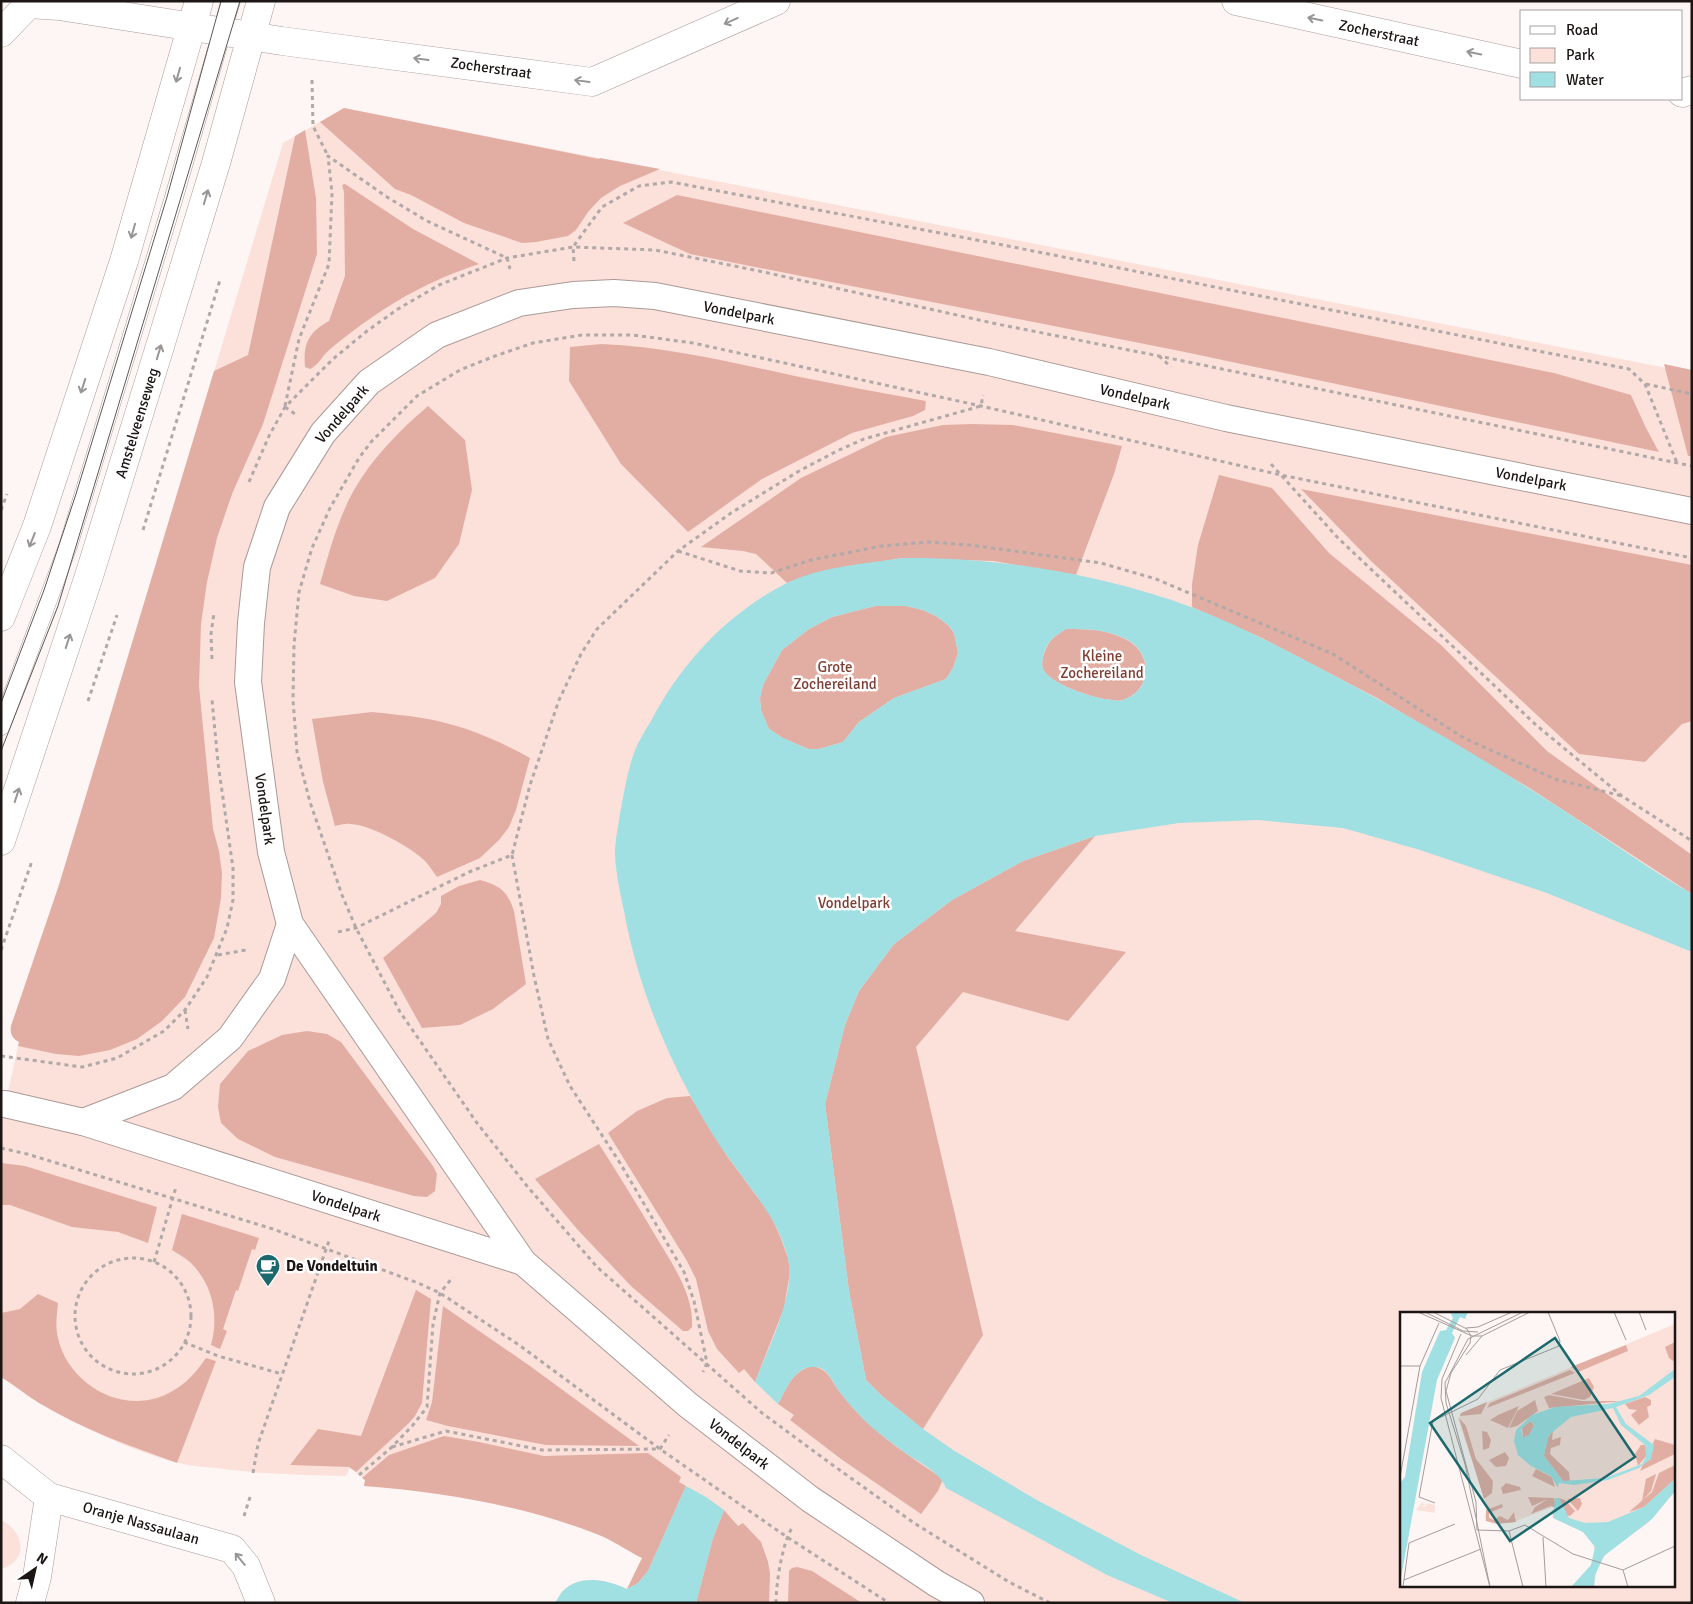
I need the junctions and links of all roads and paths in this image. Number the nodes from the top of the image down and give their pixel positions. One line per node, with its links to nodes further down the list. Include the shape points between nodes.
1 (199, 1): 6 (street)
2 (231, 1): 7 (lane, Amstelveenseweg)
3 (261, 1): 9 (street, Amstelveenseweg)
4 (776, 1): 10 (street, Zocherstraat, one-way to 10, via 592,82)
5 (1236, 1): 11 (street, Zocherstraat, one-way to 5)
6 (191, 28): 7 (street, Zocherstraat); 8 (street, Zocherstraat, via 30,4); 27 (street, one-way to 27, via 121,270 37,526)
7 (222, 32): 9 (street, Zocherstraat); 28 (lane, Amstelveenseweg, via 68,546)
8 (1, 33)
9 (252, 37): 10 (street, Zocherstraat); 31 (street, Amstelveenseweg, one-way to 9, via 104,530)
10 (312, 45): 12 (path, via 313,126)
11 (1520, 64)
12 (328, 156): 14 (path, via 427,221); 20 (path, via 332,193 329,264 299,339)
13 (573, 247): 17 (path, via 602,207 638,186 671,182 1629,369)
14 (507, 258)
15 (1159, 356): 16 (path)
16 (1172, 368)
17 (1646, 384): 18 (path); 22 (path)
18 (1692, 394)
19 (981, 406): 23 (path); 25 (path, via 864,439 839,450 731,513); 34 (path, via 693,343 633,335 582,335 532,344 460,370 417,396 359,458 319,532 299,592 293,700 297,752 310,802)
20 (285, 407)
21 (1267, 461): 23 (path)
22 (1677, 463)
23 (1281, 475): 26 (path); 29 (path, via 1338,538 1536,725)
24 (1692, 511): 33 (street, Vondelpark, via 1226,418 990,362 654,296 578,294 519,303 437,335 369,382 322,433 277,507 257,567 248,682 271,852)
25 (678, 551): 29 (path, via 740,572 771,573 811,560 882,546 928,542 1101,563 1156,578 1333,654 1464,738 1555,779); 32 (path, via 597,629 581,654 559,700 530,785)
26 (1692, 558)
27 (1, 617)
28 (1, 726)
29 (1622, 796): 30 (path)
30 (1692, 840)
31 (1, 841)
32 (512, 855): 34 (path, via 469,872); 46 (path, via 548,1039 570,1086 684,1272 694,1301)
33 (290, 924): 38 (street, via 272,979 230,1038 174,1087); 43 (street, Vondelpark)
34 (356, 928): 46 (path, via 400,1012 477,1123 527,1186 597,1267)
35 (217, 955): 36 (path, via 185,1010 164,1031 117,1058 82,1067)
36 (1, 1056)
37 (5, 1104): 38 (street, Vondelpark)
38 (83, 1122): 43 (street, Vondelpark)
39 (1, 1148): 44 (path, via 273,1230)
40 (170, 1210): 42 (path)
41 (322, 1258): 47 (path)
42 (154, 1262): 45 (path, via 170,1271 182,1285 189,1302 191,1320); 45 (path, via 134,1258 114,1261 96,1270 83,1285 75,1304 74,1324 81,1344 93,1360 128,1375 146,1373 163,1366 177,1354)
43 (523, 1262): 59 (street, Vondelpark, via 688,1405 810,1499 937,1584)
44 (440, 1293): 48 (path, via 433,1324 427,1407); 49 (path, via 519,1345)
45 (184, 1342): 47 (path, via 218,1356)
46 (707, 1363): 60 (path, via 762,1413 914,1522 1009,1582)
47 (282, 1374): 51 (path, via 258,1444)
48 (392, 1448): 49 (path, via 446,1431 542,1450); 52 (path)
49 (660, 1448): 54 (path)
50 (1, 1459): 53 (street, Oranje Nassaulaan)
51 (253, 1473)
52 (359, 1475)
53 (49, 1497): 55 (street); 56 (street, Oranje Nassaulaan, one-way to 53, via 246,1566 232,1549)
54 (787, 1537): 57 (path); 58 (path)
55 (30, 1603)
56 (261, 1603)
57 (776, 1603)
58 (889, 1603)
59 (972, 1603)
60 (1050, 1603)

